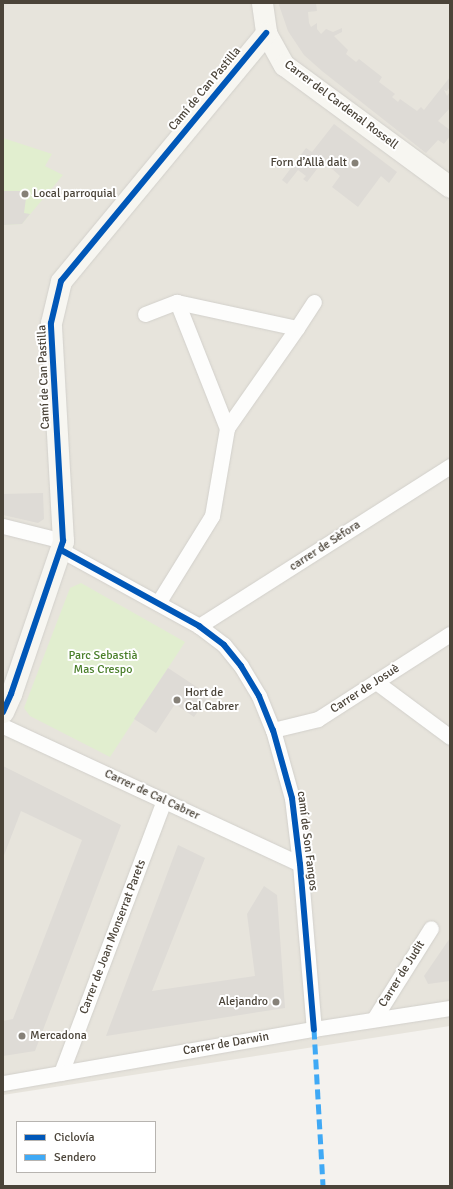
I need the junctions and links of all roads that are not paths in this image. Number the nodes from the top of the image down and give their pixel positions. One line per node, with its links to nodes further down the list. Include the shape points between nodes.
1 (262, 3): 2 (street, Carrer del Cardenal Rossell)
2 (266, 33): 3 (street, Carrer del Cardenal Rossell, via 284,65); 11 (street, Camí de Can Pastilla, via 61,281 51,323)
3 (450, 187)
4 (177, 302): 6 (street); 7 (street); 8 (street)
5 (314, 302): 7 (street)
6 (145, 314)
7 (296, 328): 8 (street)
8 (227, 428): 12 (street, via 212,516)
9 (450, 466): 13 (street, carrer de Sèfora)
10 (3, 526): 11 (street, camí de Son Fangos)
11 (62, 546): 12 (street, camí de Son Fangos); 16 (street, Camí de Can Pastilla)
12 (158, 603): 13 (street, camí de Son Fangos)
13 (199, 626): 18 (street, camí de Son Fangos, via 224,645 241,666 259,696)
14 (450, 634): 15 (street, Carrer de Josuè)
15 (376, 682): 18 (street, Carrer de Josuè, via 318,720); 19 (street)
16 (3, 712)
17 (3, 726): 20 (street, Carrer de Cal Cabrer)
18 (273, 730): 21 (street, camí de Son Fangos, via 292,798)
19 (450, 737)
20 (164, 801): 21 (street, Carrer de Cal Cabrer); 26 (street, Carrer de Joan Monserrat Parets)
21 (300, 864): 25 (street, camí de Son Fangos)
22 (431, 928): 24 (street, Carrer de Judit)
23 (450, 1008): 24 (street, Carrer de Darwin)
24 (374, 1019): 25 (street, Carrer de Darwin)
25 (314, 1029): 26 (street, Carrer de Darwin)
26 (61, 1073): 27 (street, Carrer de Darwin)
27 (3, 1083)

